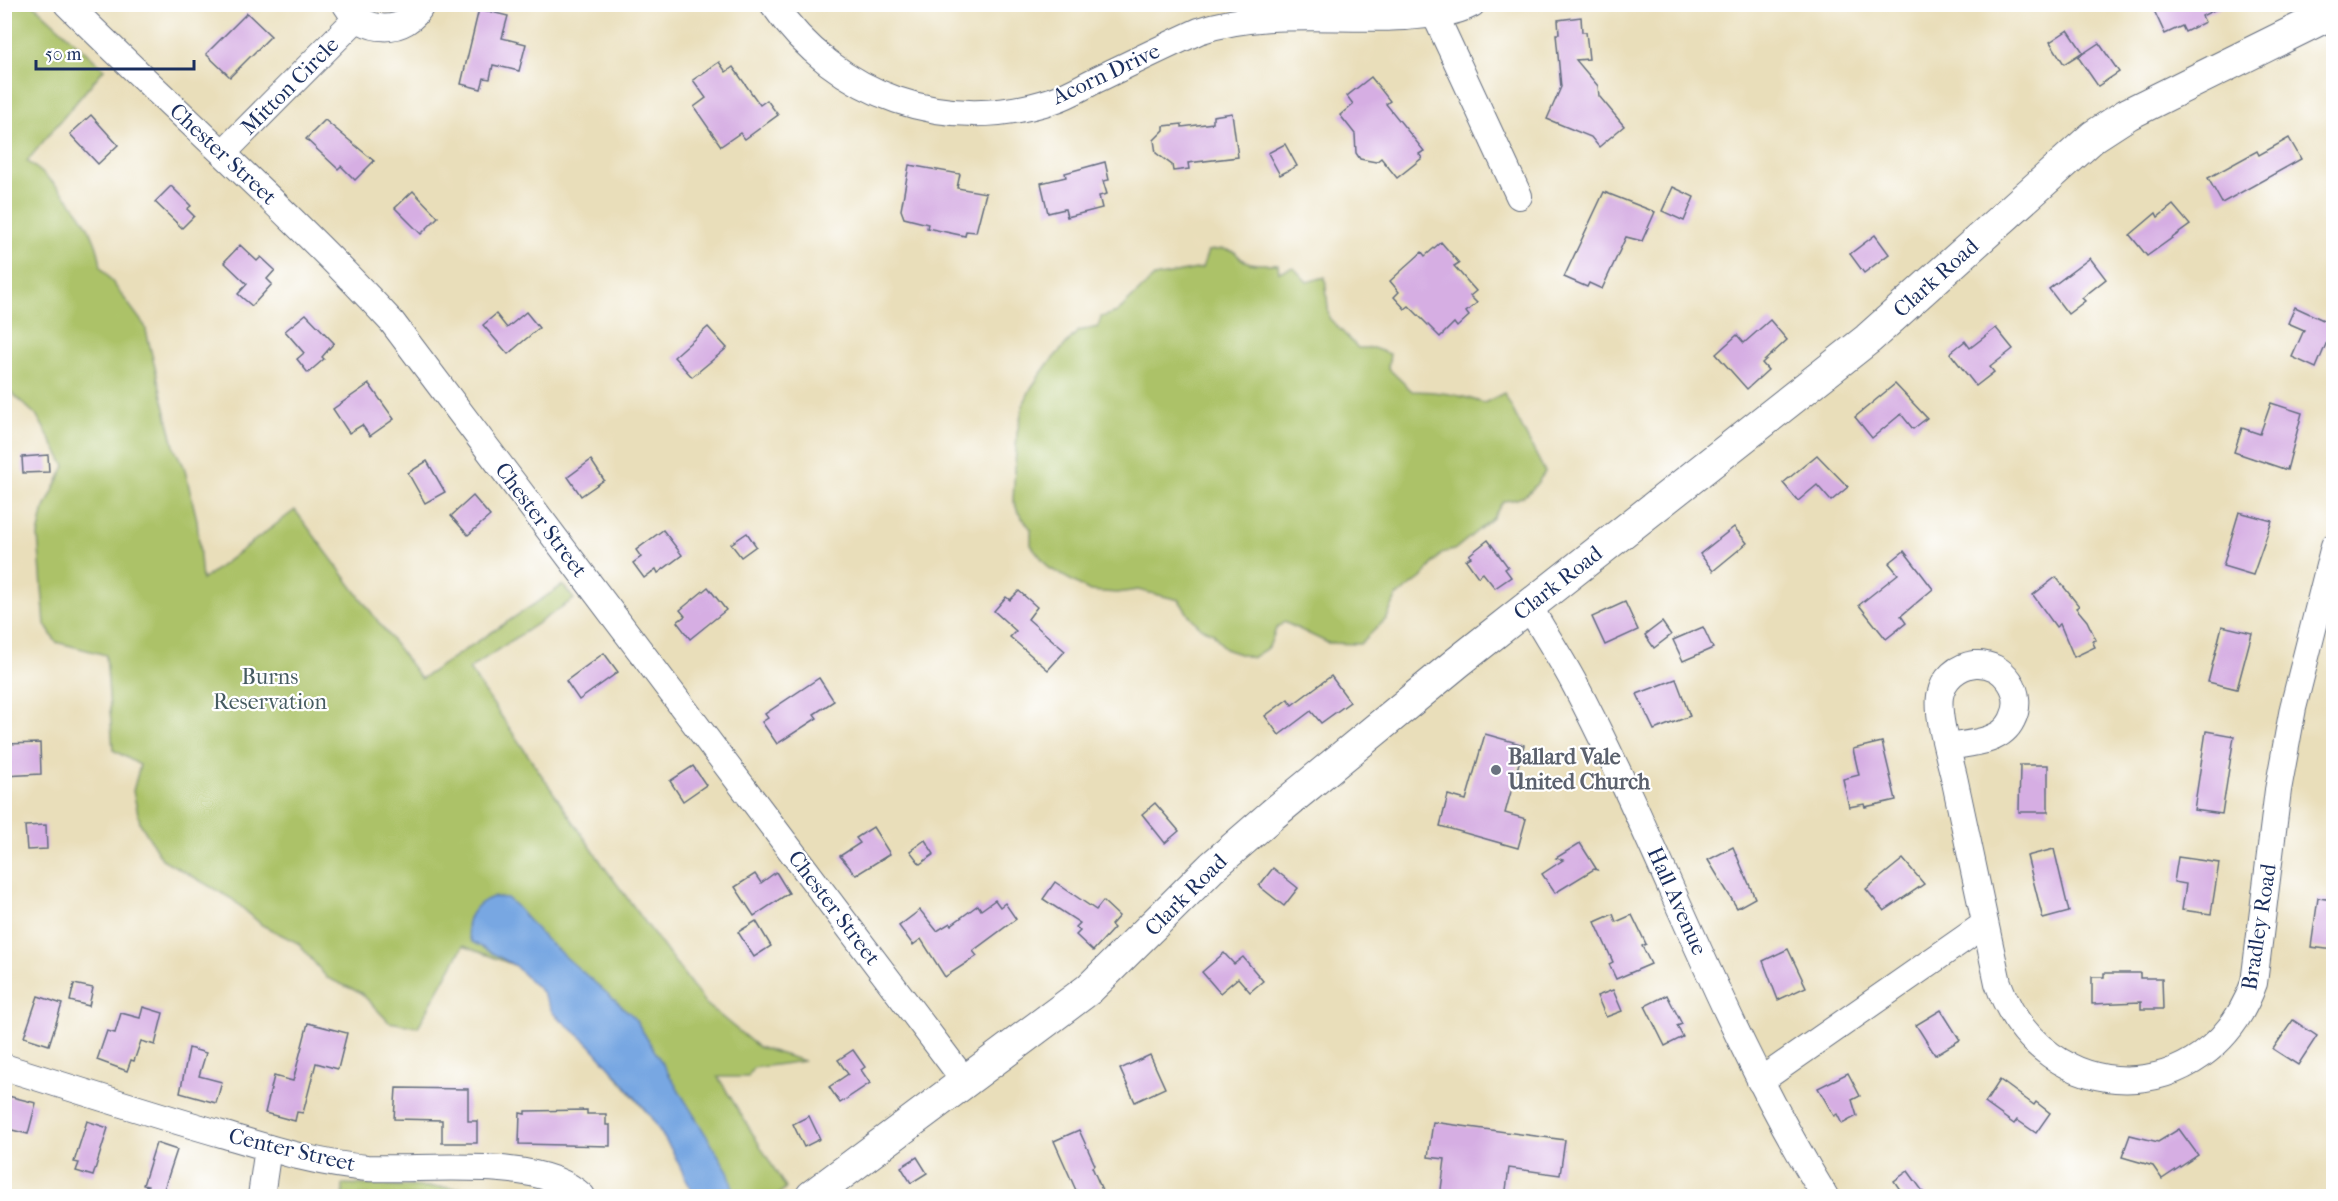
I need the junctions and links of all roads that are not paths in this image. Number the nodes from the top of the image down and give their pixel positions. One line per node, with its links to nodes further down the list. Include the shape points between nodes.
1 (68, 4): 8 (street, Chester Street)
2 (422, 4): 6 (street, Mitton Circle, via 411,19 384,28 369,26)
3 (773, 4): 5 (street, Acorn Drive, via 792,33 851,80 891,99 936,110 977,113 1055,100 1220,23 1288,18 1360,20)
4 (1472, 4): 5 (street, Acorn Drive)
5 (1433, 10): 9 (street)
6 (351, 11): 8 (street, Mitton Circle)
7 (2334, 12): 11 (main road, Clark Road, via 2128,114 2094,136 1868,339)
8 (223, 153): 15 (street, Chester Street, via 301,226 392,322)
9 (1519, 196)
10 (2334, 546): 13 (street, Bradley Road, via 2293,708 2280,778 2258,966 2248,1001 2229,1031 2194,1061 2152,1077 2116,1080 2064,1065 2035,1044 2012,1016 1998,983)
11 (1529, 606): 15 (main road, Clark Road, via 1264,821 1089,989); 16 (street, Hall Avenue, via 1572,680)
12 (1948, 747): 13 (street, Bradley Road)
13 (1985, 924): 16 (street)
14 (4, 1067): 17 (street, Center Street)
15 (964, 1080): 20 (main road, Clark Road)
16 (1760, 1081): 21 (street, Hall Avenue)
17 (268, 1148): 18 (street); 19 (street, Center Street, via 347,1166 537,1174 567,1184)
18 (261, 1197)
19 (582, 1197)
20 (812, 1197)
21 (1825, 1197)

